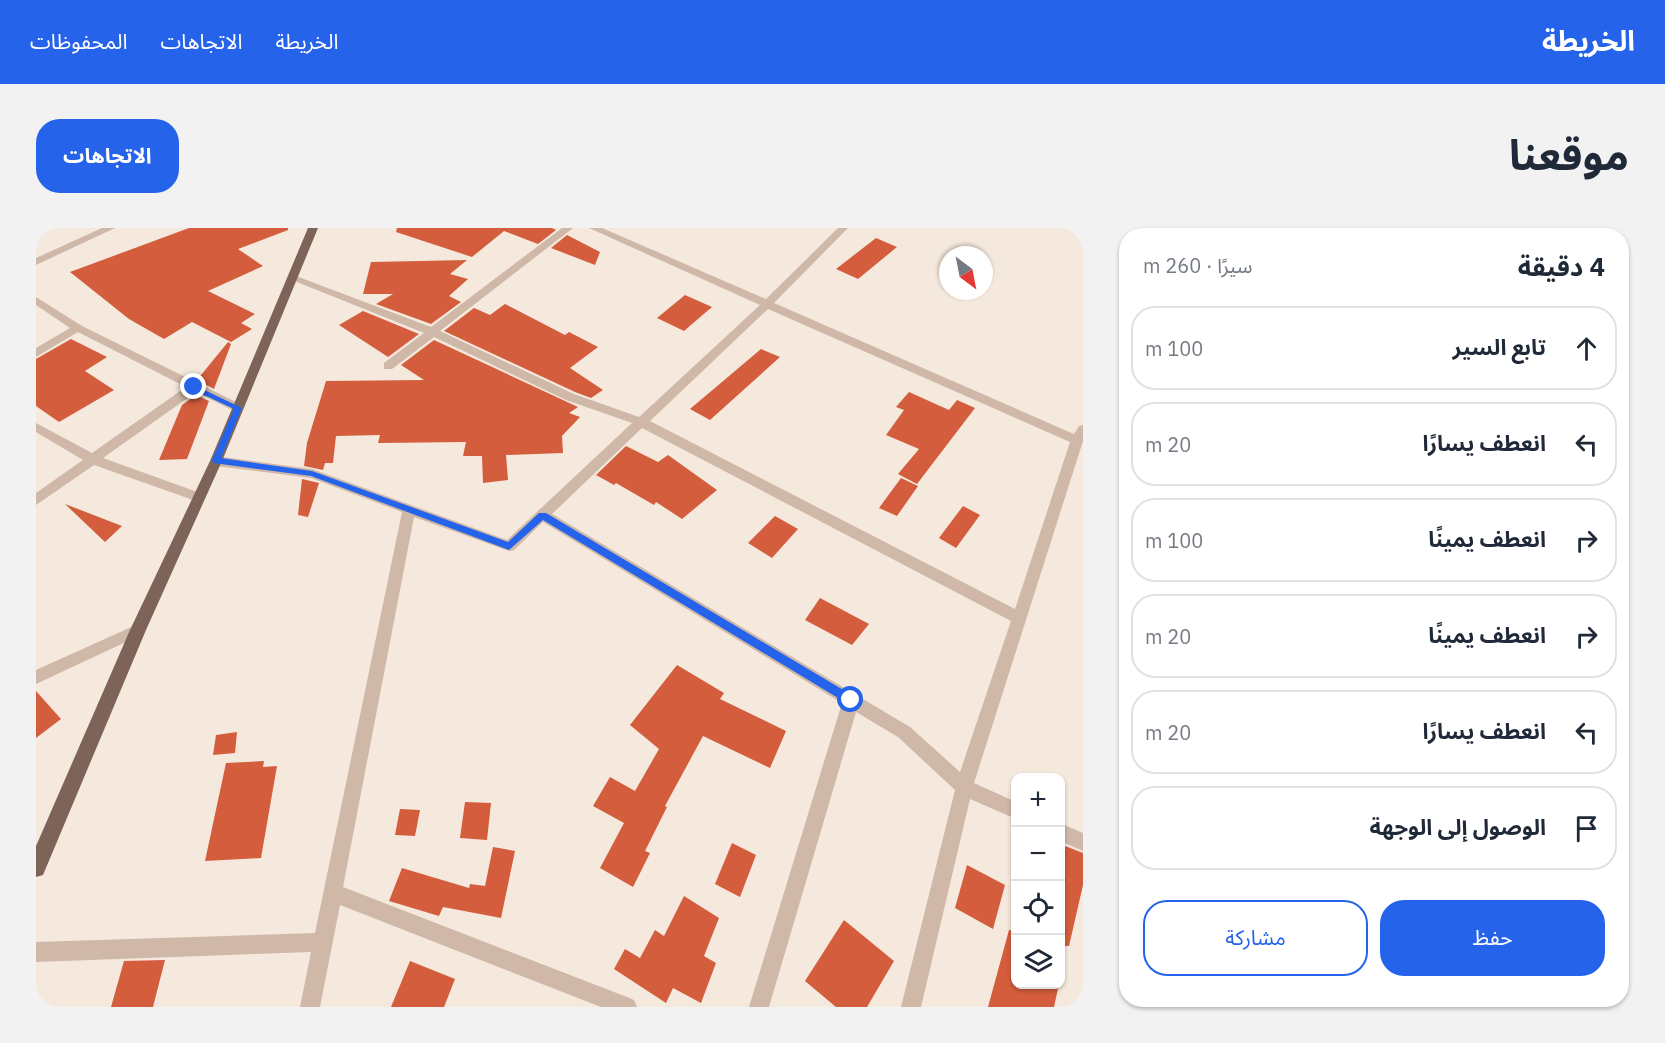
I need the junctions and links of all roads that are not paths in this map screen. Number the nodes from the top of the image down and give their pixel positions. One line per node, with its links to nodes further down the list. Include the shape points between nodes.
1 (110, 228): 6 (street)
2 (313, 228): 7 (main road)
3 (568, 228): 11 (street)
4 (594, 228): 9 (street)
5 (843, 228): 9 (street)
6 (36, 262)
7 (292, 278): 11 (street); 15 (main road)
8 (36, 300): 10 (street)
9 (767, 304): 16 (street); 18 (street)
10 (78, 328): 12 (street); 14 (street)
11 (433, 332): 13 (street); 16 (street, via 570,397)
12 (36, 353)
13 (388, 366)
14 (194, 387): 15 (street); 19 (street)
15 (238, 408): 20 (main road)
16 (641, 422): 24 (street); 25 (street)
17 (36, 427): 19 (street)
18 (1080, 434): 25 (street)
19 (94, 460): 21 (street); 22 (street)
20 (216, 460): 21 (main road); 23 (street, via 312,474)
21 (198, 496): 26 (main road)
22 (36, 500)
23 (409, 509): 24 (street, via 509,546); 34 (street)
24 (543, 515): 28 (street)
25 (1019, 618): 29 (street)
26 (138, 630): 27 (street); 33 (main road)
27 (36, 677)
28 (851, 700): 29 (street, via 904,732); 39 (street)
29 (964, 787): 30 (street); 40 (street)
30 (1011, 809)
31 (1065, 834): 32 (street)
32 (1083, 842)
33 (36, 868)
34 (333, 893): 35 (street); 38 (street)
35 (323, 942): 36 (street); 37 (street)
36 (36, 952)
37 (310, 1007)
38 (627, 1007)
39 (759, 1007)
40 (911, 1007)

